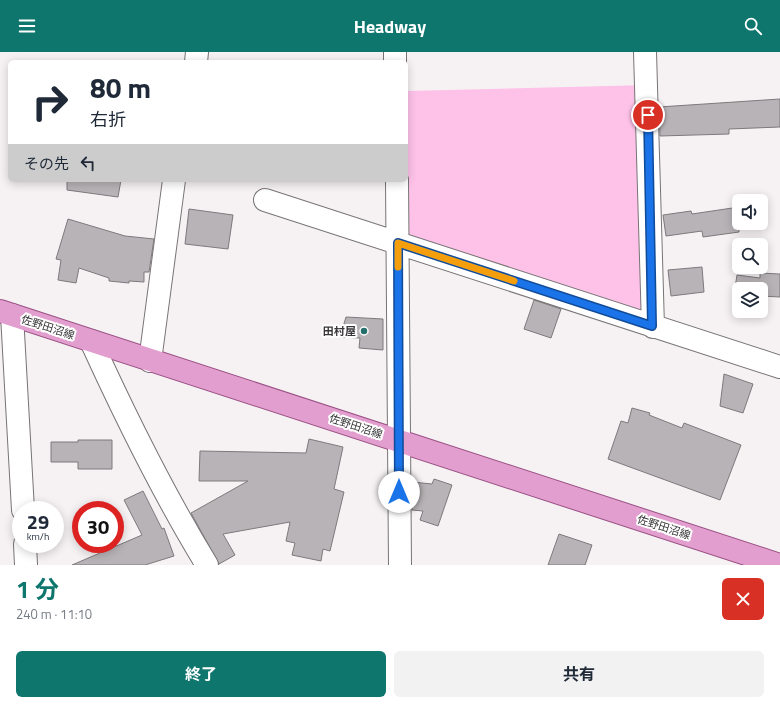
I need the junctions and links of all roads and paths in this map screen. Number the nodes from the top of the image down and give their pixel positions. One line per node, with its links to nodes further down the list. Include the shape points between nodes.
1 (645, 52): 7 (street)
2 (174, 182): 9 (street)
3 (397, 182): 5 (street)
4 (264, 200): 5 (street)
5 (398, 243): 7 (street); 11 (street)
6 (6, 313): 8 (main road, 佐野田沼線); 12 (street)
7 (652, 326): 10 (street)
8 (91, 341): 9 (main road, 佐野田沼線); 15 (street, via 148,461)
9 (150, 361): 11 (main road, 佐野田沼線)
10 (780, 368)
11 (399, 440): 16 (street); 17 (main road, 佐野田沼線)
12 (22, 501)
13 (25, 553): 14 (street)
14 (26, 565)
15 (207, 565)
16 (400, 565)
17 (780, 565)

